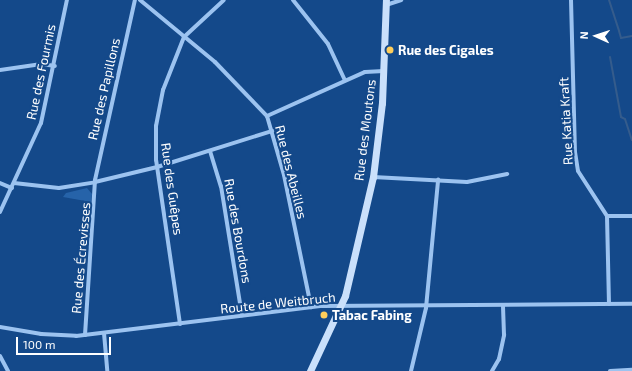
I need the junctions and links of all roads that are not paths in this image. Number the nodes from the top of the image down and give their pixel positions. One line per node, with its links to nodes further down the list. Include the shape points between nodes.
1 (67, 0): 10 (street, Rue des Fourmis)
2 (135, 0): 21 (street, Rue des Papillons)
3 (140, 0): 9 (street, Rue des Abeilles)
4 (224, 0): 9 (street)
5 (292, 0): 13 (street, via 328,44)
6 (401, 0): 8 (street)
7 (571, 0): 26 (street, Rue Katia Kraft, via 574,129 578,171)
8 (386, 2): 12 (street, Rue des Moutons)
9 (184, 37): 14 (street, Rue des Abeilles, via 215,62); 17 (street, Rue des Guêpes, via 162,97 156,126)
10 (55, 66): 11 (street, via 42,64); 23 (street, Rue des Fourmis, via 41,123)
11 (0, 70)
12 (384, 71): 13 (street, via 365,72); 19 (street, Rue des Moutons)
13 (345, 80): 14 (street)
14 (267, 116): 15 (street, Rue des Abeilles)
15 (272, 131): 16 (street); 32 (street, Rue des Abeilles, via 284,175)
16 (210, 151): 17 (street); 34 (street, Rue des Bourdons, via 221,186)
17 (157, 167): 21 (street); 35 (street, Rue des Guêpes)
18 (507, 174): 20 (street, via 467,182)
19 (373, 177): 20 (street); 31 (street, Rue des Moutons)
20 (438, 180): 33 (street)
21 (95, 182): 23 (street, via 59,188); 38 (street, Rue des Écrevisses)
22 (0, 183): 24 (street)
23 (14, 183): 24 (street, Rue des Fourmis)
24 (12, 188): 25 (street, Rue des Fourmis)
25 (0, 212)
26 (607, 216): 27 (street); 28 (street)
27 (632, 216)
28 (609, 304): 29 (street, Route de Weitbruch); 30 (street, Route de Weitbruch)
29 (632, 304)
30 (503, 305): 33 (street, Route de Weitbruch); 45 (street, via 504,335 499,359)
31 (341, 306): 32 (street, Route de Weitbruch); 33 (street, Route de Weitbruch); 43 (street, Rue des Moutons)
32 (311, 307): 34 (street, Route de Weitbruch)
33 (426, 308): 44 (street)
34 (242, 316): 35 (street, Route de Weitbruch)
35 (180, 324): 37 (street, Route de Weitbruch)
36 (0, 326): 38 (street, Route de Weitbruch, via 41,334)
37 (104, 333): 38 (street, Route de Weitbruch); 42 (street)
38 (84, 335)
39 (0, 356): 41 (street)
40 (632, 370): 46 (street)
41 (8, 371)
42 (107, 371)
43 (311, 371)
44 (411, 371)
45 (492, 371)
46 (610, 371)

